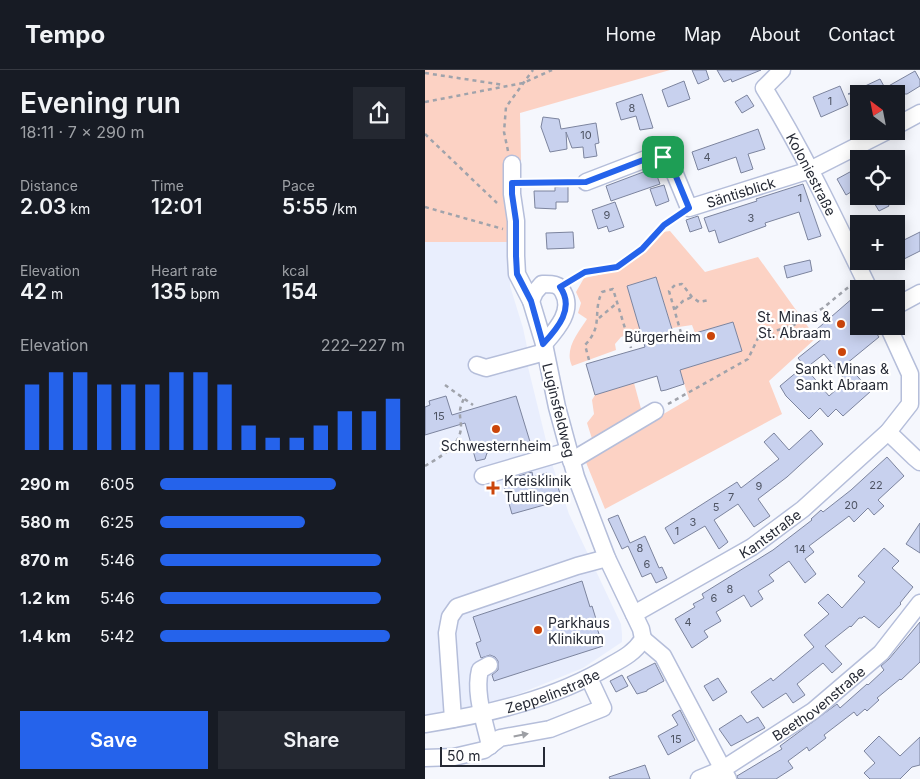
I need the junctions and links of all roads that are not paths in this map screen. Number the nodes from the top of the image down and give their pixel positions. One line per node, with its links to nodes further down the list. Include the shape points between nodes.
1 (782, 70): 6 (street, Koloniestraße, via 764,88)
2 (920, 113): 3 (street)
3 (905, 121)
4 (869, 140): 6 (street, Säntisblick)
5 (512, 164): 10 (street, Luginsfeldweg, via 517,274)
6 (811, 170): 7 (street, Säntisblick, via 689,208 670,162 663,157 651,157); 8 (street, Koloniestraße)
7 (586, 182)
8 (865, 280)
9 (920, 293): 11 (street)
10 (531, 301): 13 (street, Luginsfeldweg); 13 (street, Luginsfeldweg, via 542,284 560,287 564,293 567,304 564,316)
11 (905, 301)
12 (892, 335): 16 (street, via 910,374 910,404)
13 (544, 348): 14 (street, via 486,368); 17 (street, Luginsfeldweg)
14 (477, 365)
15 (655, 411): 17 (street)
16 (888, 432): 18 (street); 22 (street, Kantstraße, via 803,509 752,547)
17 (570, 456): 19 (street); 20 (street, Luginsfeldweg)
18 (920, 462)
19 (483, 476)
20 (607, 558): 22 (street, Luginsfeldweg); 27 (street, via 457,607 450,617 447,633)
21 (920, 603): 31 (street, Beethovenstraße, via 881,653 813,711)
22 (634, 614): 23 (street)
23 (643, 639): 25 (street, Zeppelinstraße, via 633,653); 31 (street, via 663,656)
24 (489, 665): 26 (street, via 480,670 477,680)
25 (589, 678): 26 (street, Zeppelinstraße, via 543,697); 29 (street, one-way to 25, via 500,738 550,729 603,708)
26 (482, 713): 27 (street, Zeppelinstraße); 29 (street)
27 (453, 719): 28 (street, Zeppelinstraße)
28 (425, 724)
29 (490, 746): 30 (street, via 454,757)
30 (425, 758)
31 (725, 774): 32 (street, Beethovenstraße)
32 (699, 779)

